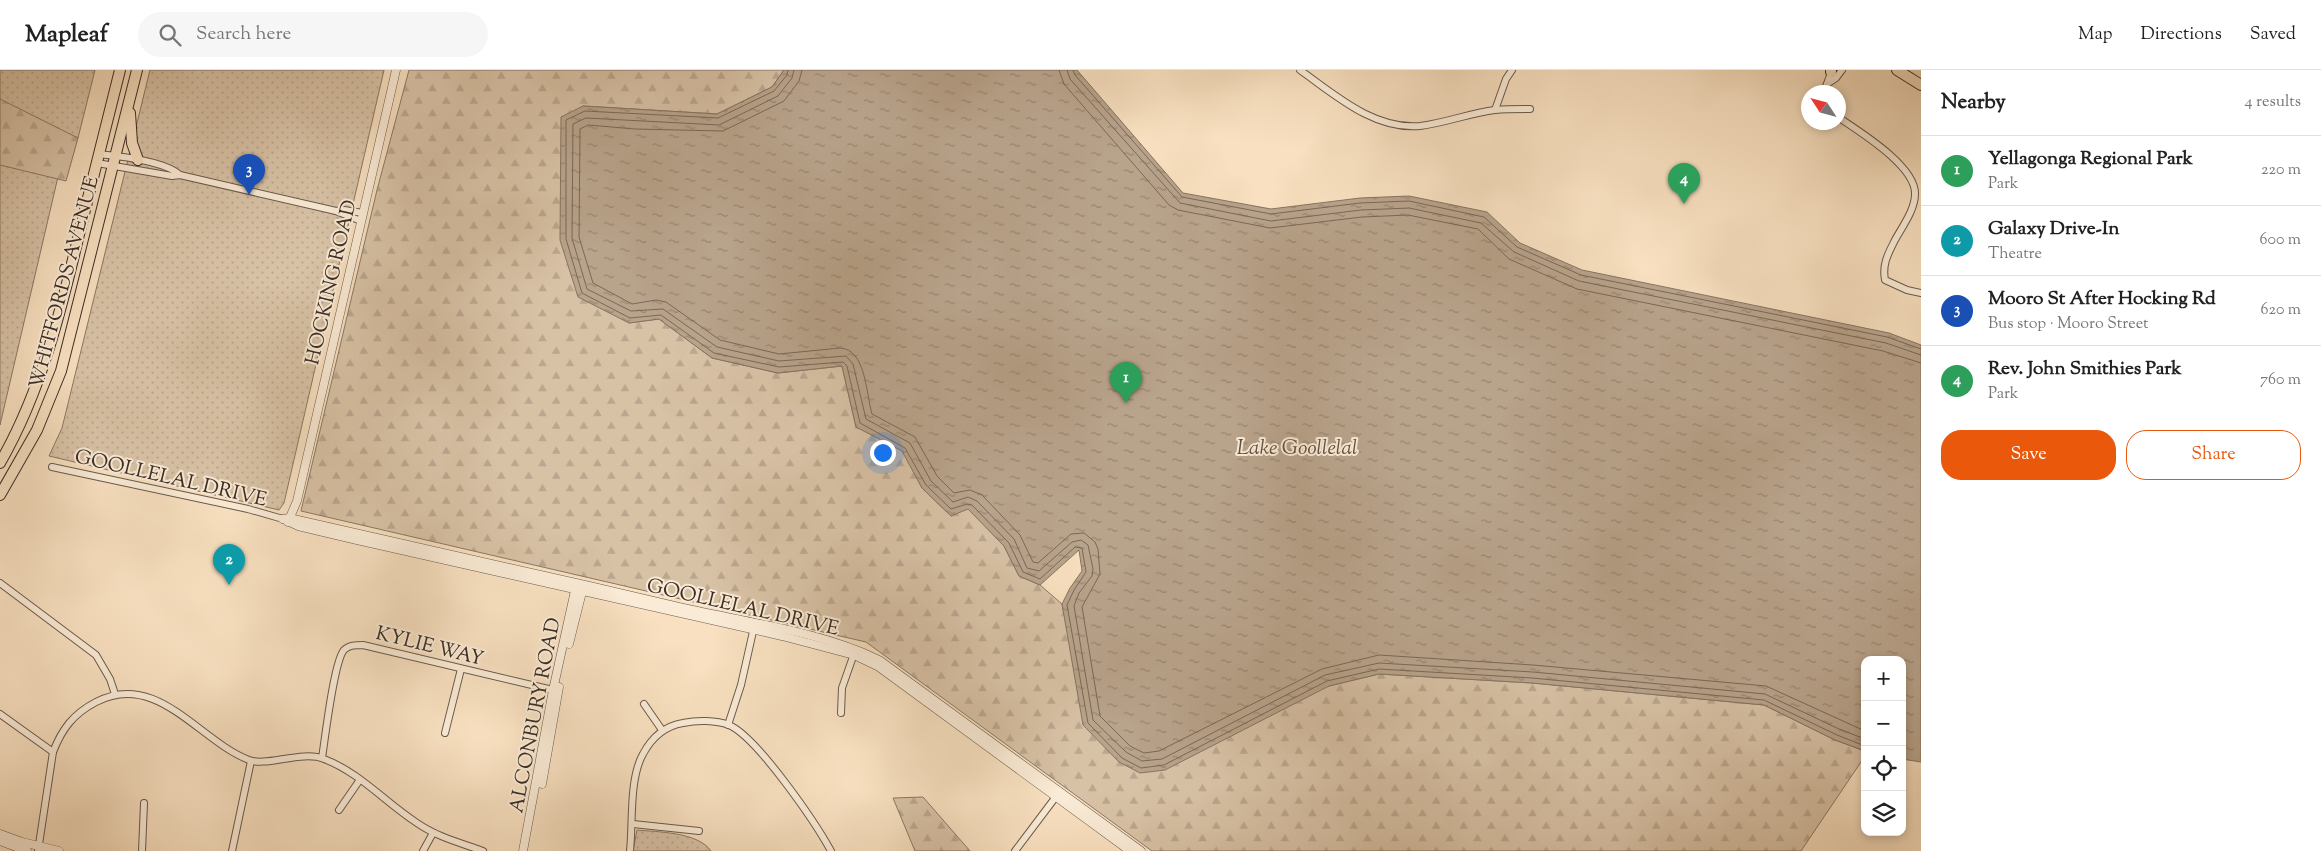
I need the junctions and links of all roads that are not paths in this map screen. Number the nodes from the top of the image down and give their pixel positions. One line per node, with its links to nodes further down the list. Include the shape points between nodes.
1 (120, 70): 15 (main road, WHITFORDS AVENUE)
2 (138, 70): 11 (main road, WHITFORDS AVENUE)
3 (396, 70): 19 (street, HOCKING ROAD)
4 (1300, 70): 13 (street, via 1356,109 1378,120 1418,126)
5 (1512, 70): 13 (street)
6 (1842, 70): 9 (street)
7 (1897, 70): 10 (main road)
8 (1832, 71): 9 (street)
9 (1827, 84)
10 (1921, 85)
11 (130, 100): 16 (main road, WHITFORDS AVENUE); 17 (main road, via 132,144)
12 (1530, 108): 13 (street)
13 (1494, 110)
14 (1846, 123): 20 (street, via 1909,174 1914,186 1914,202 1887,255 1883,274 1885,280 1907,290)
15 (98, 158): 16 (street); 21 (main road, WHITFORDS AVENUE, via 43,368)
16 (114, 160): 17 (street); 18 (street, via 172,176); 23 (main road, WHITFORDS AVENUE, via 61,371 37,430)
17 (138, 160): 18 (street, via 176,170)
18 (180, 175): 19 (street, via 336,211 344,210)
19 (362, 217): 25 (street, HOCKING ROAD)
20 (1921, 292)
21 (0, 464): 23 (street)
22 (52, 467): 25 (street, GOOLLELAL DRIVE)
23 (7, 478): 24 (main road, WHITFORDS AVENUE)
24 (0, 495)
25 (290, 521): 27 (street, GOOLLELAL DRIVE)
26 (0, 583): 32 (street, via 96,655)
27 (579, 588): 28 (street, GOOLLELAL DRIVE); 31 (street, ALCONBURY ROAD)
28 (754, 628): 29 (street, GOOLLELAL DRIVE); 36 (street)
29 (854, 652): 34 (street, via 842,688); 43 (street, GOOLLELAL DRIVE)
30 (461, 669): 31 (street, KYLIE WAY); 38 (street); 40 (street, KYLIE WAY, via 362,645 350,646 341,654)
31 (556, 690): 58 (street, ALCONBURY ROAD); 59 (street, ALCONBURY ROAD, via 550,746)
32 (115, 694): 39 (street, via 78,713 62,730); 41 (street, via 144,696 166,704)
33 (644, 704): 37 (street)
34 (841, 713)
35 (0, 714): 39 (street)
36 (728, 725): 37 (street, via 690,721); 61 (street, via 747,738 784,782)
37 (662, 730): 46 (street, via 638,765)
38 (445, 733)
39 (53, 752): 51 (street)
40 (322, 758): 41 (street, via 304,756); 42 (street)
41 (251, 762): 55 (street)
42 (359, 781): 45 (street); 48 (street)
43 (1058, 794): 62 (street); 63 (street, GOOLLELAL DRIVE); 64 (street, GOOLLELAL DRIVE)
44 (144, 803): 54 (street)
45 (338, 810)
46 (633, 824): 47 (street); 60 (street)
47 (699, 831)
48 (433, 832): 56 (street); 57 (street)
49 (0, 834): 51 (street)
50 (0, 841): 52 (street)
51 (38, 849): 53 (street)
52 (27, 851)
53 (59, 851)
54 (142, 851)
55 (232, 851)
56 (423, 851)
57 (483, 851)
58 (523, 851)
59 (528, 851)
60 (630, 851)
61 (831, 851)
62 (1015, 851)
63 (1130, 851)
64 (1141, 851)

